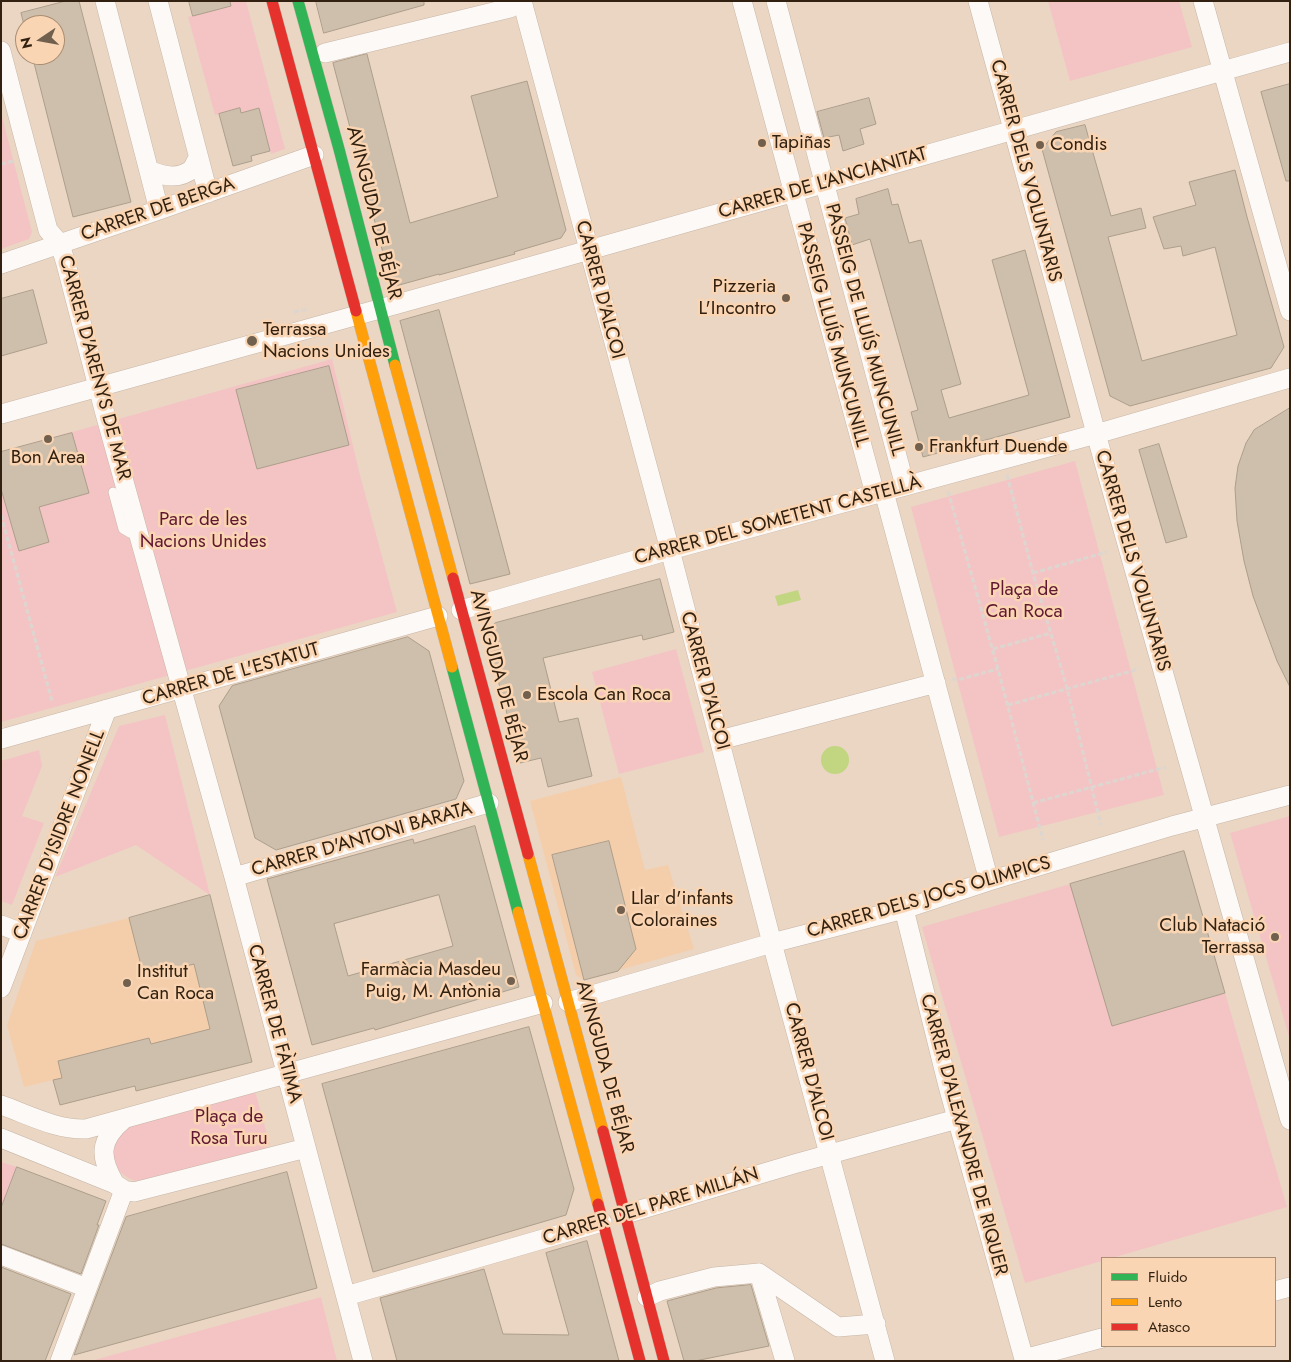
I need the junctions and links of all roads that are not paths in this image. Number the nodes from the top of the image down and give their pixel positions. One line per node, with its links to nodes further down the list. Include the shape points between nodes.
1 (105, 1): 17 (street)
2 (158, 1): 16 (street)
3 (272, 1): 15 (main road, AVINGUDA DE BÉJAR)
4 (298, 1): 25 (main road, AVINGUDA DE BÉJAR)
5 (742, 1): 19 (street, PASSEIG LLUÍS MUNCUNILL)
6 (776, 1): 18 (street, PASSEIG DE LLUÍS MUNCUNILL)
7 (978, 1): 14 (street, CARRER DELS VOLUNTARIS)
8 (1203, 1): 13 (street)
9 (516, 5): 12 (street); 23 (street, CARRER D'ALCOI)
10 (1, 51): 22 (street, CARRER D'ARENYS DE MAR, via 48,230)
11 (1290, 52): 13 (street, CARRER DE L'ANCIANITAT)
12 (325, 53)
13 (1223, 71): 14 (street, CARRER DE L'ANCIANITAT); 26 (street)
14 (1014, 130): 18 (street, CARRER DE L'ANCIANITAT); 31 (street, CARRER DELS VOLUNTARIS)
15 (314, 155): 20 (street, CARRER DE BERGA); 27 (main road, AVINGUDA DE BÉJAR)
16 (198, 158): 17 (street, via 192,169 178,175 162,176); 20 (street)
17 (149, 170): 21 (street)
18 (824, 183): 19 (street, CARRER DE L'ANCIANITAT); 32 (street, PASSEIG DE LLUÍS MUNCUNILL)
19 (794, 192): 23 (street, CARRER DE L'ANCIANITAT); 34 (street, PASSEIG LLUÍS MUNCUNILL)
20 (208, 193): 21 (street, CARRER DE BERGA)
21 (159, 210): 22 (street, CARRER DE BERGA)
22 (60, 244): 24 (street, CARRER DE BERGA); 29 (street, CARRER D'ARENYS DE MAR)
23 (588, 250): 25 (street, CARRER DE L'ANCIANITAT); 36 (street, CARRER D'ALCOI)
24 (1, 264)
25 (380, 309): 27 (street, CARRER DE L'ANCIANITAT); 37 (main road, AVINGUDA DE BÉJAR)
26 (1290, 311)
27 (357, 316): 29 (street, CARRER DE L'ANCIANITAT); 37 (main road, AVINGUDA DE BÉJAR)
28 (1290, 378): 31 (street, CARRER DEL SOMETENT CASTELLÀ)
29 (98, 388): 30 (street, CARRER DE L'ANCIANITAT); 35 (street, CARRER D'ARENYS DE MAR)
30 (1, 414)
31 (1096, 434): 32 (street, CARRER DEL SOMETENT CASTELLÀ); 45 (street, CARRER DELS VOLUNTARIS)
32 (905, 486): 34 (street, CARRER DEL SOMETENT CASTELLÀ)
33 (113, 492): 35 (lane, via 123,529 130,533)
34 (879, 493): 36 (street, CARRER DEL SOMETENT CASTELLÀ); 38 (street)
35 (138, 532): 39 (street, CARRER D'ARENYS DE MAR)
36 (670, 550): 37 (street, CARRER DEL SOMETENT CASTELLÀ); 42 (street, CARRER D'ALCOI)
37 (450, 613): 39 (street, CARRER DE L'ESTATUT); 44 (main road, AVINGUDA DE BÉJAR); 53 (main road, AVINGUDA DE BÉJAR)
38 (944, 681): 42 (street); 47 (street)
39 (182, 689): 40 (street, CARRER DE L'ESTATUT); 46 (street, CARRER DE FÀTIMA)
40 (107, 710): 41 (street, CARRER DE L'ESTATUT); 50 (street, CARRER D'ISIDRE NONELL)
41 (1, 739)
42 (720, 740): 51 (street, CARRER D'ALCOI)
43 (1290, 795): 45 (street, CARRER DELS JOCS OLIMPICS)
44 (489, 803): 46 (street, CARRER D'ANTONI BARATA); 54 (main road, AVINGUDA DE BÉJAR)
45 (1204, 819): 47 (street, CARRER DELS JOCS OLIMPICS); 59 (street, CARRER DELS VOLUNTARIS)
46 (234, 877): 55 (street, CARRER DE FÀTIMA)
47 (989, 881): 48 (street, CARRER DELS JOCS OLIMPICS)
48 (904, 909): 51 (street, CARRER DELS JOCS OLIMPICS); 58 (street, CARRER D'ALEXANDRE DE RIQUER)
49 (1, 925): 50 (street)
50 (22, 933): 52 (street, CARRER D'ISIDRE NONELL)
51 (772, 943): 53 (street, CARRER DELS JOCS OLIMPICS); 62 (street, CARRER D'ALCOI)
52 (1, 988)
53 (568, 1002): 64 (main road, AVINGUDA DE BÉJAR)
54 (542, 1003): 55 (street); 65 (main road, AVINGUDA DE BÉJAR)
55 (288, 1074): 57 (street); 61 (street, CARRER DE FÀTIMA)
56 (1, 1105): 57 (street, via 72,1129 86,1129)
57 (124, 1119): 63 (street, via 112,1129 104,1146 105,1164)
58 (956, 1119): 62 (street, CARRER DEL PARE MILLÁN); 75 (street, CARRER D'ALEXANDRE DE RIQUER, via 1024,1359)
59 (1290, 1120)
60 (1, 1138): 63 (street)
61 (306, 1148): 63 (street, via 134,1192); 71 (street, CARRER DE FÀTIMA)
62 (830, 1154): 64 (street, CARRER DEL PARE MILLÁN); 73 (street, CARRER D'ALCOI)
63 (119, 1187): 69 (street)
64 (626, 1214): 65 (main road, CARRER DEL PARE MILLÁN); 72 (main road, AVINGUDA DE BÉJAR)
65 (602, 1222): 71 (street, CARRER DEL PARE MILLÁN); 74 (main road, AVINGUDA DE BÉJAR)
66 (1, 1255): 69 (street)
67 (759, 1273): 72 (street, via 714,1277); 73 (street, via 838,1327); 81 (street)
68 (1290, 1287): 70 (street)
69 (87, 1288): 76 (street)
70 (1276, 1291)
71 (346, 1296): 77 (street, CARRER DE FÀTIMA)
72 (647, 1297): 80 (main road, AVINGUDA DE BÉJAR)
73 (876, 1324): 82 (street, CARRER D'ALCOI)
74 (632, 1332): 78 (main road, AVINGUDA DE BÉJAR); 79 (main road, AVINGUDA DE BÉJAR)
75 (1101, 1338)
76 (60, 1361)
77 (363, 1361)
78 (640, 1361)
79 (649, 1361)
80 (664, 1361)
81 (785, 1361)
82 (886, 1361)

